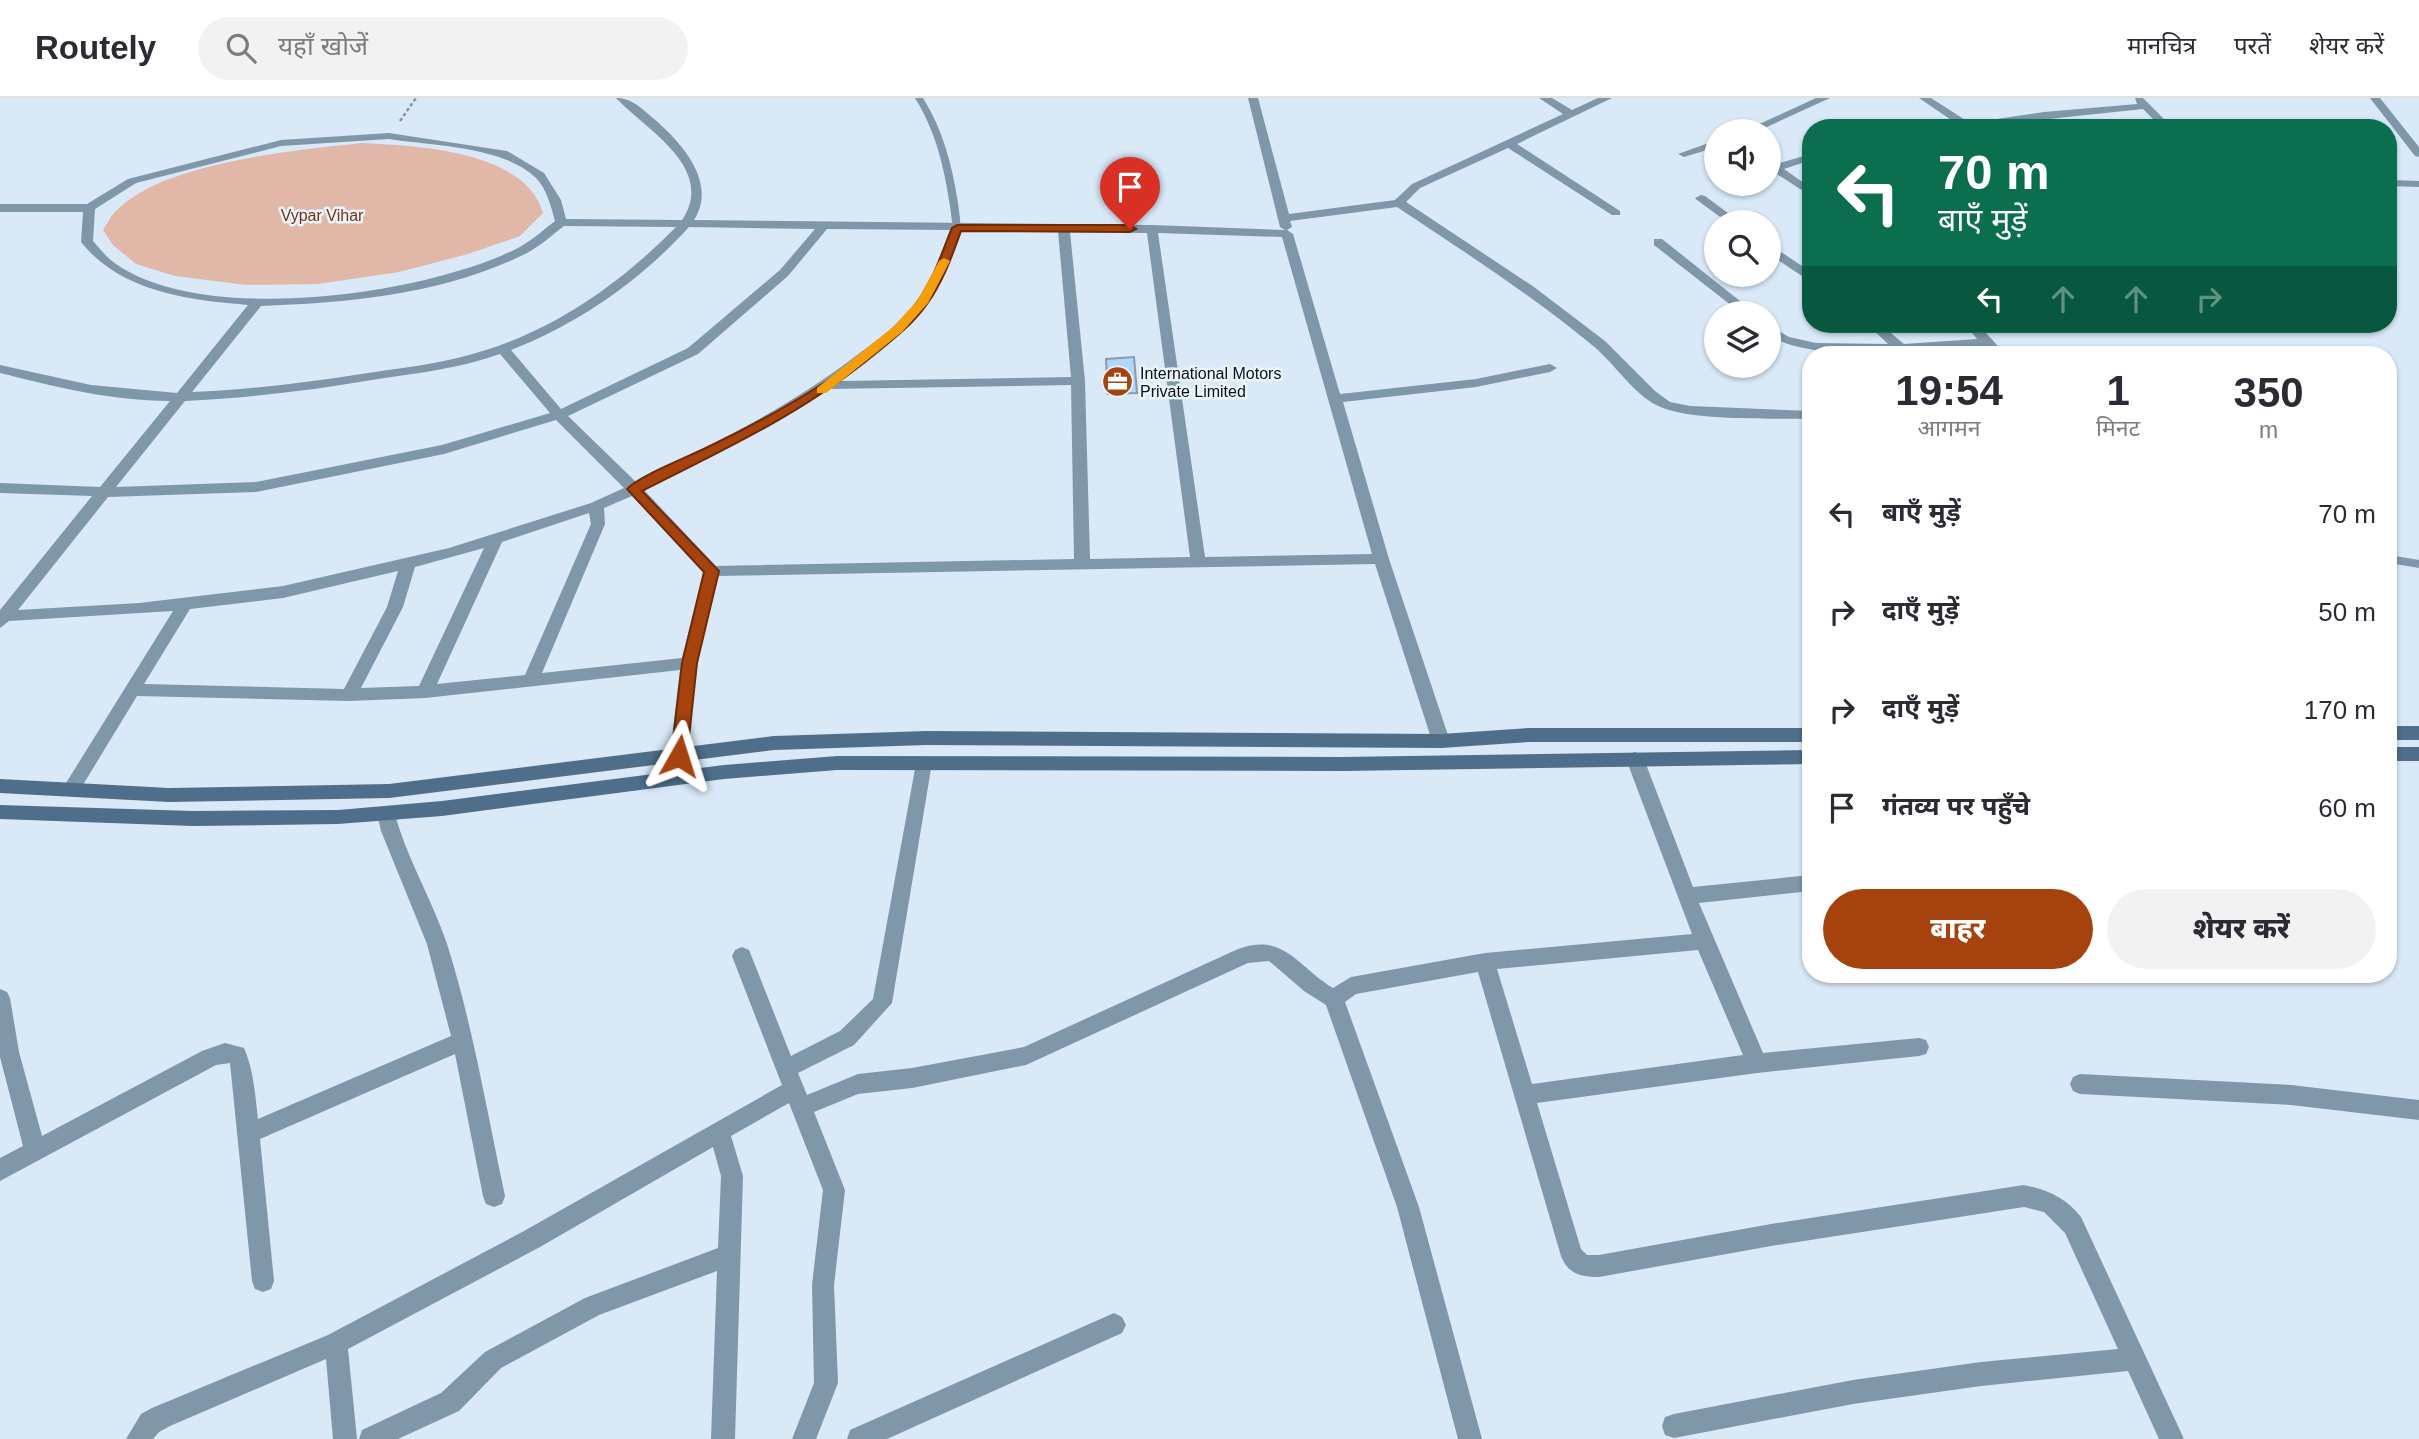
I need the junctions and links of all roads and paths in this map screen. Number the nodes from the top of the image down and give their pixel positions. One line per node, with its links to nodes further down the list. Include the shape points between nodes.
1 (416, 98): 19 (path)
2 (621, 98): 39 (street, via 665,135 688,163 696,205)
3 (919, 98): 41 (lane, via 933,118 950,169)
4 (1253, 98): 37 (street)
5 (1544, 98): 12 (street)
6 (1608, 98): 12 (street)
7 (1825, 98): 13 (street)
8 (1924, 98): 14 (street)
9 (2136, 98): 11 (street)
10 (2375, 98): 17 (street)
11 (2146, 106): 15 (street); 16 (street)
12 (1571, 114): 21 (street)
13 (1777, 119)
14 (1957, 119)
15 (2016, 119)
16 (2159, 119)
17 (2394, 119)
18 (2397, 122): 20 (street)
19 (389, 136): 34 (street, via 281,143 132,181); 38 (street, via 503,153 540,174)
20 (2414, 140): 24 (street)
21 (1508, 143): 32 (street, via 1416,186); 36 (street)
22 (1704, 147): 23 (street)
23 (1684, 154)
24 (2419, 154)
25 (1802, 159): 26 (street)
26 (1781, 164)
27 (1781, 172): 30 (street)
28 (2397, 183): 29 (street)
29 (2419, 184)
30 (1802, 187)
31 (1701, 198): 35 (street)
32 (1398, 202): 37 (street); 66 (street, via 1550,306 1600,344 1666,405)
33 (0, 208): 34 (street)
34 (89, 208): 48 (street, via 87,242 113,267 170,292)
35 (1718, 210)
36 (1616, 213)
37 (1284, 218): 44 (street)
38 (561, 222): 39 (street); 48 (street, via 519,252 382,294 313,302)
39 (688, 222): 40 (street); 58 (street, via 634,274 557,324)
40 (825, 223): 41 (street); 65 (street, via 784,273 693,351)
41 (957, 228): 42 (street); 62 (street, via 922,303)
42 (1064, 228): 43 (street); 61 (street)
43 (1153, 229): 44 (street); 74 (street)
44 (1287, 234): 64 (street)
45 (1658, 242): 49 (street)
46 (1781, 257): 47 (street)
47 (1802, 272)
48 (258, 301): 63 (street)
49 (1734, 301)
50 (1884, 333): 55 (street)
51 (1980, 333): 53 (street)
52 (1781, 335): 54 (street, via 1799,345)
53 (1989, 342): 56 (street); 57 (street)
54 (1833, 346)
55 (1899, 346)
56 (1930, 346)
57 (1992, 346)
58 (503, 349): 63 (street, via 460,361 301,388); 65 (street)
59 (1550, 368): 64 (street, via 1476,383)
60 (0, 369): 63 (street, via 73,387)
61 (1078, 381): 62 (street); 76 (street)
62 (830, 385): 68 (street, via 749,433)
63 (180, 397): 69 (street)
64 (1335, 399): 72 (street)
65 (559, 415): 68 (street); 69 (street, via 444,449 256,487)
66 (1802, 415)
67 (0, 488): 69 (street)
68 (634, 489): 70 (street); 78 (street)
69 (104, 492): 80 (street)
70 (596, 506): 71 (street); 82 (street, via 598,524)
71 (495, 540): 75 (street); 84 (street)
72 (1381, 559): 74 (street); 89 (street)
73 (2397, 560): 77 (lane)
74 (1198, 562): 76 (street)
75 (408, 564): 79 (street, via 283,592); 85 (street, via 395,607)
76 (1082, 564): 78 (street)
77 (2419, 564)
78 (712, 571): 81 (street)
79 (185, 604): 80 (street); 83 (street)
80 (1, 618)
81 (689, 663): 82 (street); 92 (street)
82 (531, 680): 84 (street)
83 (134, 690): 85 (street); 97 (street)
84 (425, 692): 85 (street)
85 (349, 695)
86 (2397, 733): 87 (main road)
87 (2419, 733)
88 (1802, 735): 89 (main road, via 1529,735)
89 (1441, 741): 92 (main road, via 926,738 774,743)
90 (2397, 754): 91 (main road)
91 (2419, 754)
92 (679, 756): 97 (main road, via 389,791 169,795)
93 (1802, 757): 94 (main road)
94 (1635, 759): 95 (main road); 101 (street)
95 (923, 763): 99 (main road, via 754,767); 111 (street, via 882,1003)
96 (0, 786): 97 (main road)
97 (72, 788)
98 (0, 812): 99 (main road, via 273,819)
99 (386, 814): 107 (street, via 435,940)
100 (1802, 884): 101 (street)
101 (1687, 895): 102 (street)
102 (1704, 941): 104 (street); 109 (street)
103 (742, 956): 111 (street)
104 (1485, 962): 106 (street, via 1351,986); 112 (street)
105 (0, 998): 116 (street)
106 (1334, 999): 111 (street, via 1274,953 1263,951 1233,960 1026,1056 912,1078); 131 (street, via 1408,1207)
107 (461, 1041): 114 (street); 118 (street)
108 (1919, 1047): 109 (street)
109 (1757, 1063): 112 (street)
110 (2080, 1084): 113 (street, via 2291,1095)
111 (794, 1089): 115 (street); 129 (street, via 834,1190 823,1285 826,1384)
112 (1524, 1095): 123 (street, via 1572,1256 1583,1266 2024,1196 2045,1199 2061,1208 2073,1225)
113 (2419, 1111)
114 (248, 1134): 116 (street, via 242,1067 237,1055 225,1052); 120 (street)
115 (720, 1134): 119 (street, via 732,1176); 122 (street)
116 (35, 1152): 117 (street)
117 (0, 1170)
118 (494, 1196)
119 (730, 1255): 127 (street, via 593,1307 493,1360 450,1402); 128 (street)
120 (263, 1281)
121 (1114, 1325): 130 (street)
122 (335, 1343): 125 (street, via 161,1417); 126 (street)
123 (2134, 1359): 124 (street, via 1853,1392); 132 (street)
124 (1674, 1426)
125 (138, 1439)
126 (345, 1439)
127 (371, 1439)
128 (723, 1439)
129 (804, 1439)
130 (859, 1439)
131 (1470, 1439)
132 (2172, 1439)

